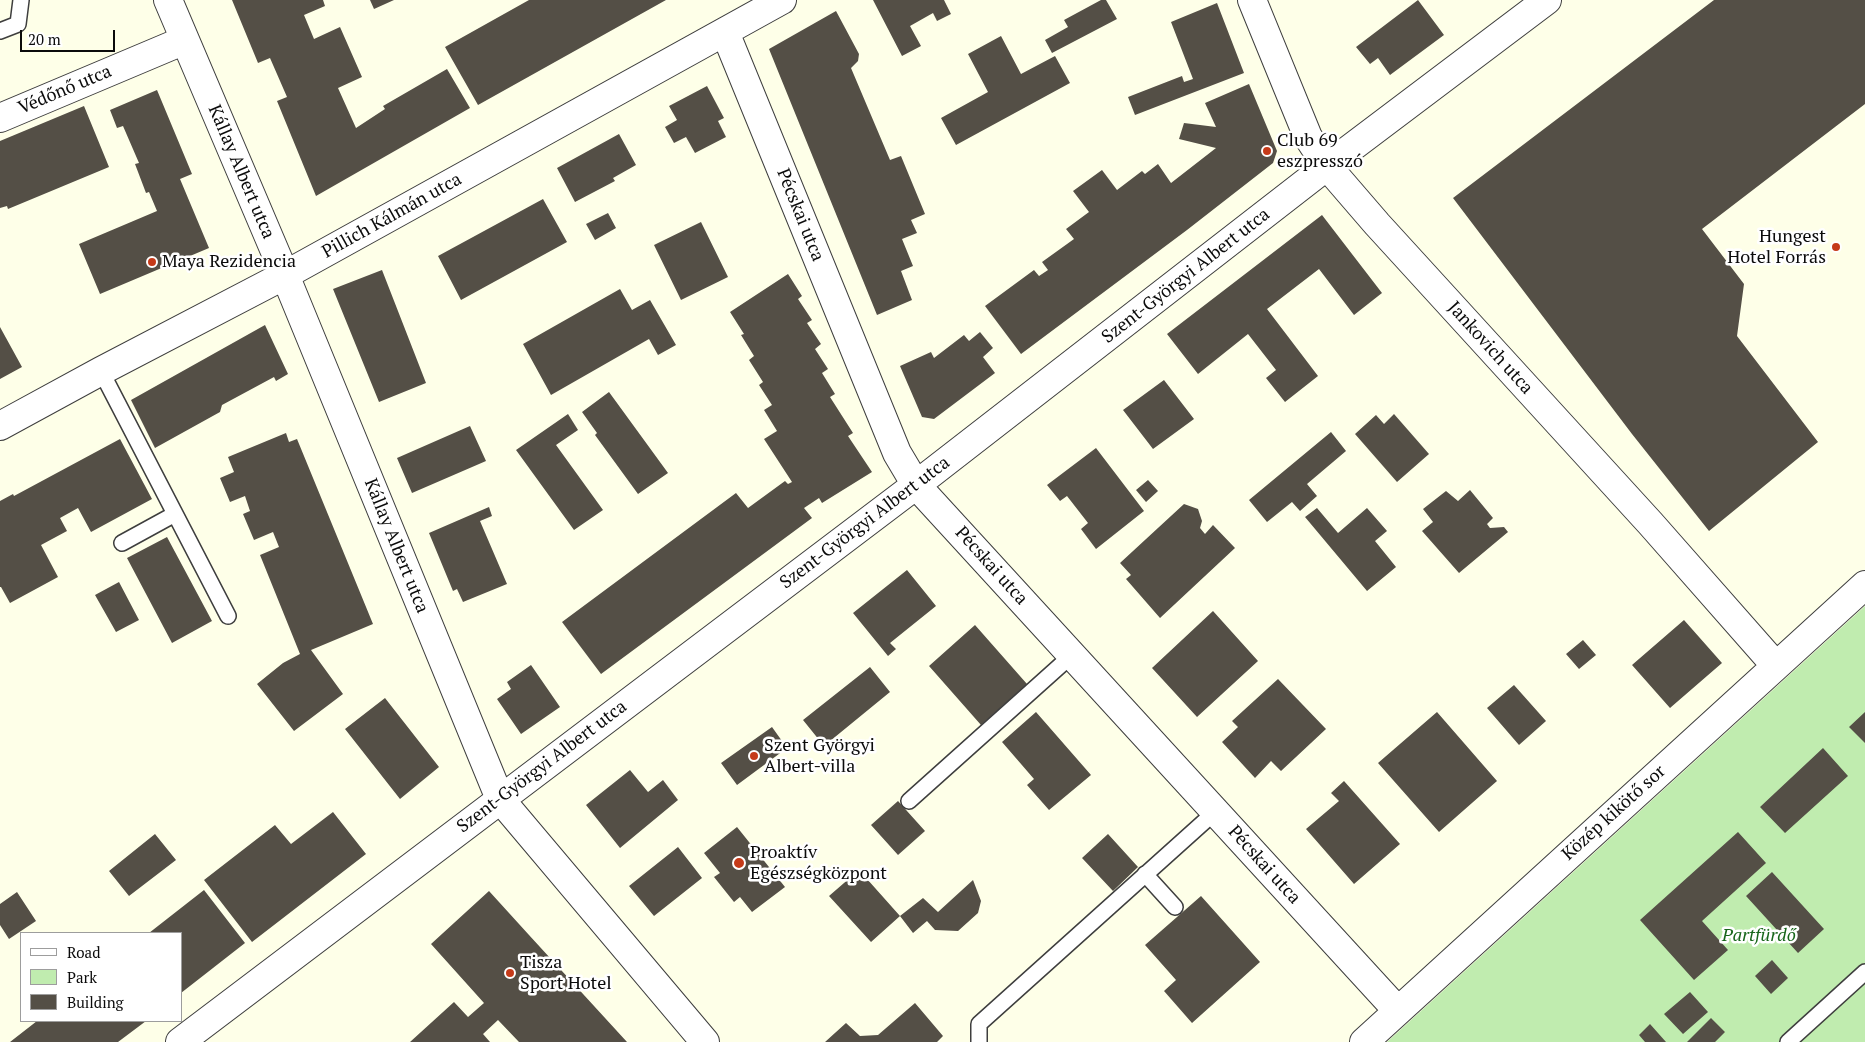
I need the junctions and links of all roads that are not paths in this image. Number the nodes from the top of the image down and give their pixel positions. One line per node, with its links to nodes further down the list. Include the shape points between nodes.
1 (21, 0): 6 (lane, via 18,24)
2 (168, 0): 8 (street, Kállay Albert utca)
3 (782, 0): 7 (street, Pillich Kálmán utca)
4 (1252, 0): 10 (street, Jankovich utca, via 1308,137)
5 (1548, 0): 10 (street, Szent-Györgyi Albert utca)
6 (0, 32)
7 (725, 32): 11 (street, Pillich Kálmán utca); 14 (street, Pécskai utca, via 897,453)
8 (184, 40): 9 (street, Védőnő utca); 11 (street, Kállay Albert utca)
9 (0, 118)
10 (1328, 166): 14 (street, Szent-Györgyi Albert utca); 20 (street, Jankovich utca)
11 (285, 275): 12 (street, Pillich Kálmán utca); 21 (street, Kállay Albert utca)
12 (101, 371): 13 (street, Pillich Kálmán utca); 15 (lane)
13 (0, 426)
14 (916, 485): 19 (street, Pécskai utca); 21 (street, Szent-Györgyi Albert utca)
15 (176, 514): 16 (lane); 18 (lane)
16 (122, 544)
17 (1865, 585): 20 (street, Közép kikötő sor)
18 (228, 616)
19 (1072, 655): 22 (lane); 23 (street, Pécskai utca)
20 (1776, 666): 27 (street, Közép kikötő sor)
21 (500, 799): 28 (street, Szent-Györgyi Albert utca); 29 (street, Kállay Albert utca)
22 (909, 801)
23 (1215, 812): 24 (lane); 27 (street, Pécskai utca)
24 (1145, 874): 25 (lane); 30 (lane, via 979,1024)
25 (1175, 907)
26 (1865, 972): 32 (lane)
27 (1398, 1011): 31 (street, Közép kikötő sor)
28 (180, 1042)
29 (705, 1042)
30 (979, 1042)
31 (1364, 1042)
32 (1788, 1042)

